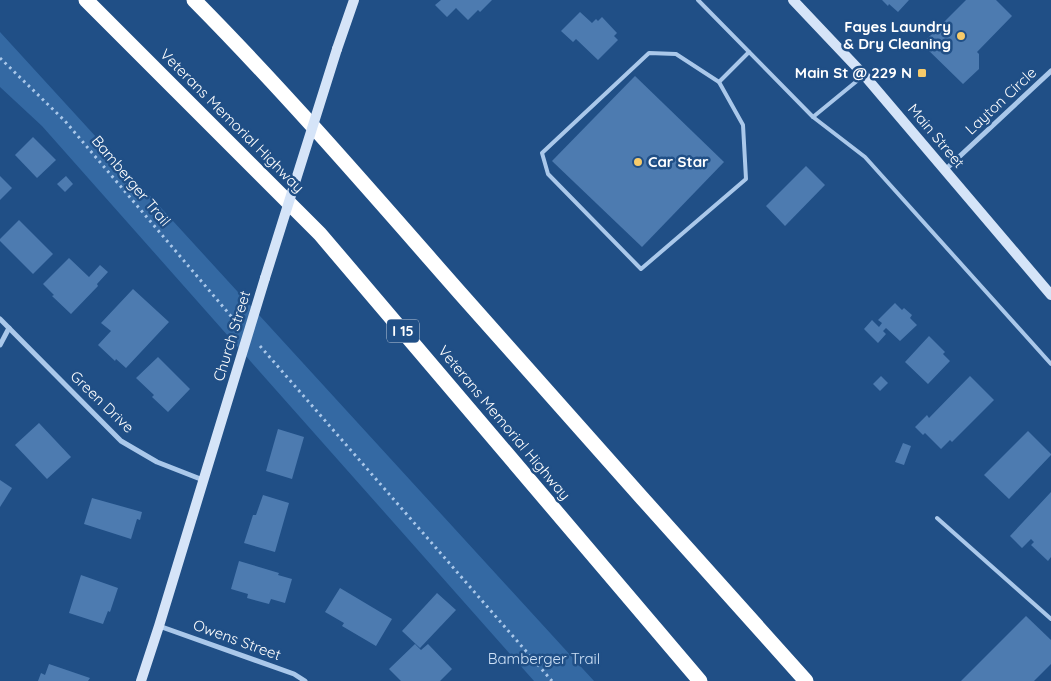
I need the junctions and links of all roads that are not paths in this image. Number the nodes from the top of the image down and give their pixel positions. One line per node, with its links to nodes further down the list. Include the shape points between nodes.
1 (86, 0): 23 (highway, Veterans Memorial Highway / I 15, via 320,234)
2 (194, 0): 24 (highway, via 277,87)
3 (354, 0): 17 (street, Church Street, bridge)
4 (698, 0): 6 (lane)
5 (796, 1): 8 (street, Main Street)
6 (748, 52): 9 (lane); 10 (lane)
7 (1051, 71): 11 (street, Layton Circle)
8 (864, 75): 10 (lane); 11 (street, Main Street)
9 (719, 82): 9 (lane, via 676,54 649,53 542,153 548,174 641,269 746,179 743,125)
10 (813, 118): 16 (lane, via 865,157)
11 (945, 170): 12 (street, Main Street)
12 (1051, 294)
13 (0, 319): 14 (street, Green Drive)
14 (10, 328): 15 (street); 17 (street, Green Drive, via 121,441 157,462)
15 (0, 345)
16 (1051, 364)
17 (203, 480): 20 (street, Church Street)
18 (937, 518): 19 (lane)
19 (1051, 619)
20 (159, 626): 21 (street, Church Street); 22 (street, Owens Street)
21 (141, 681)
22 (306, 681)
23 (700, 681)
24 (806, 681)

